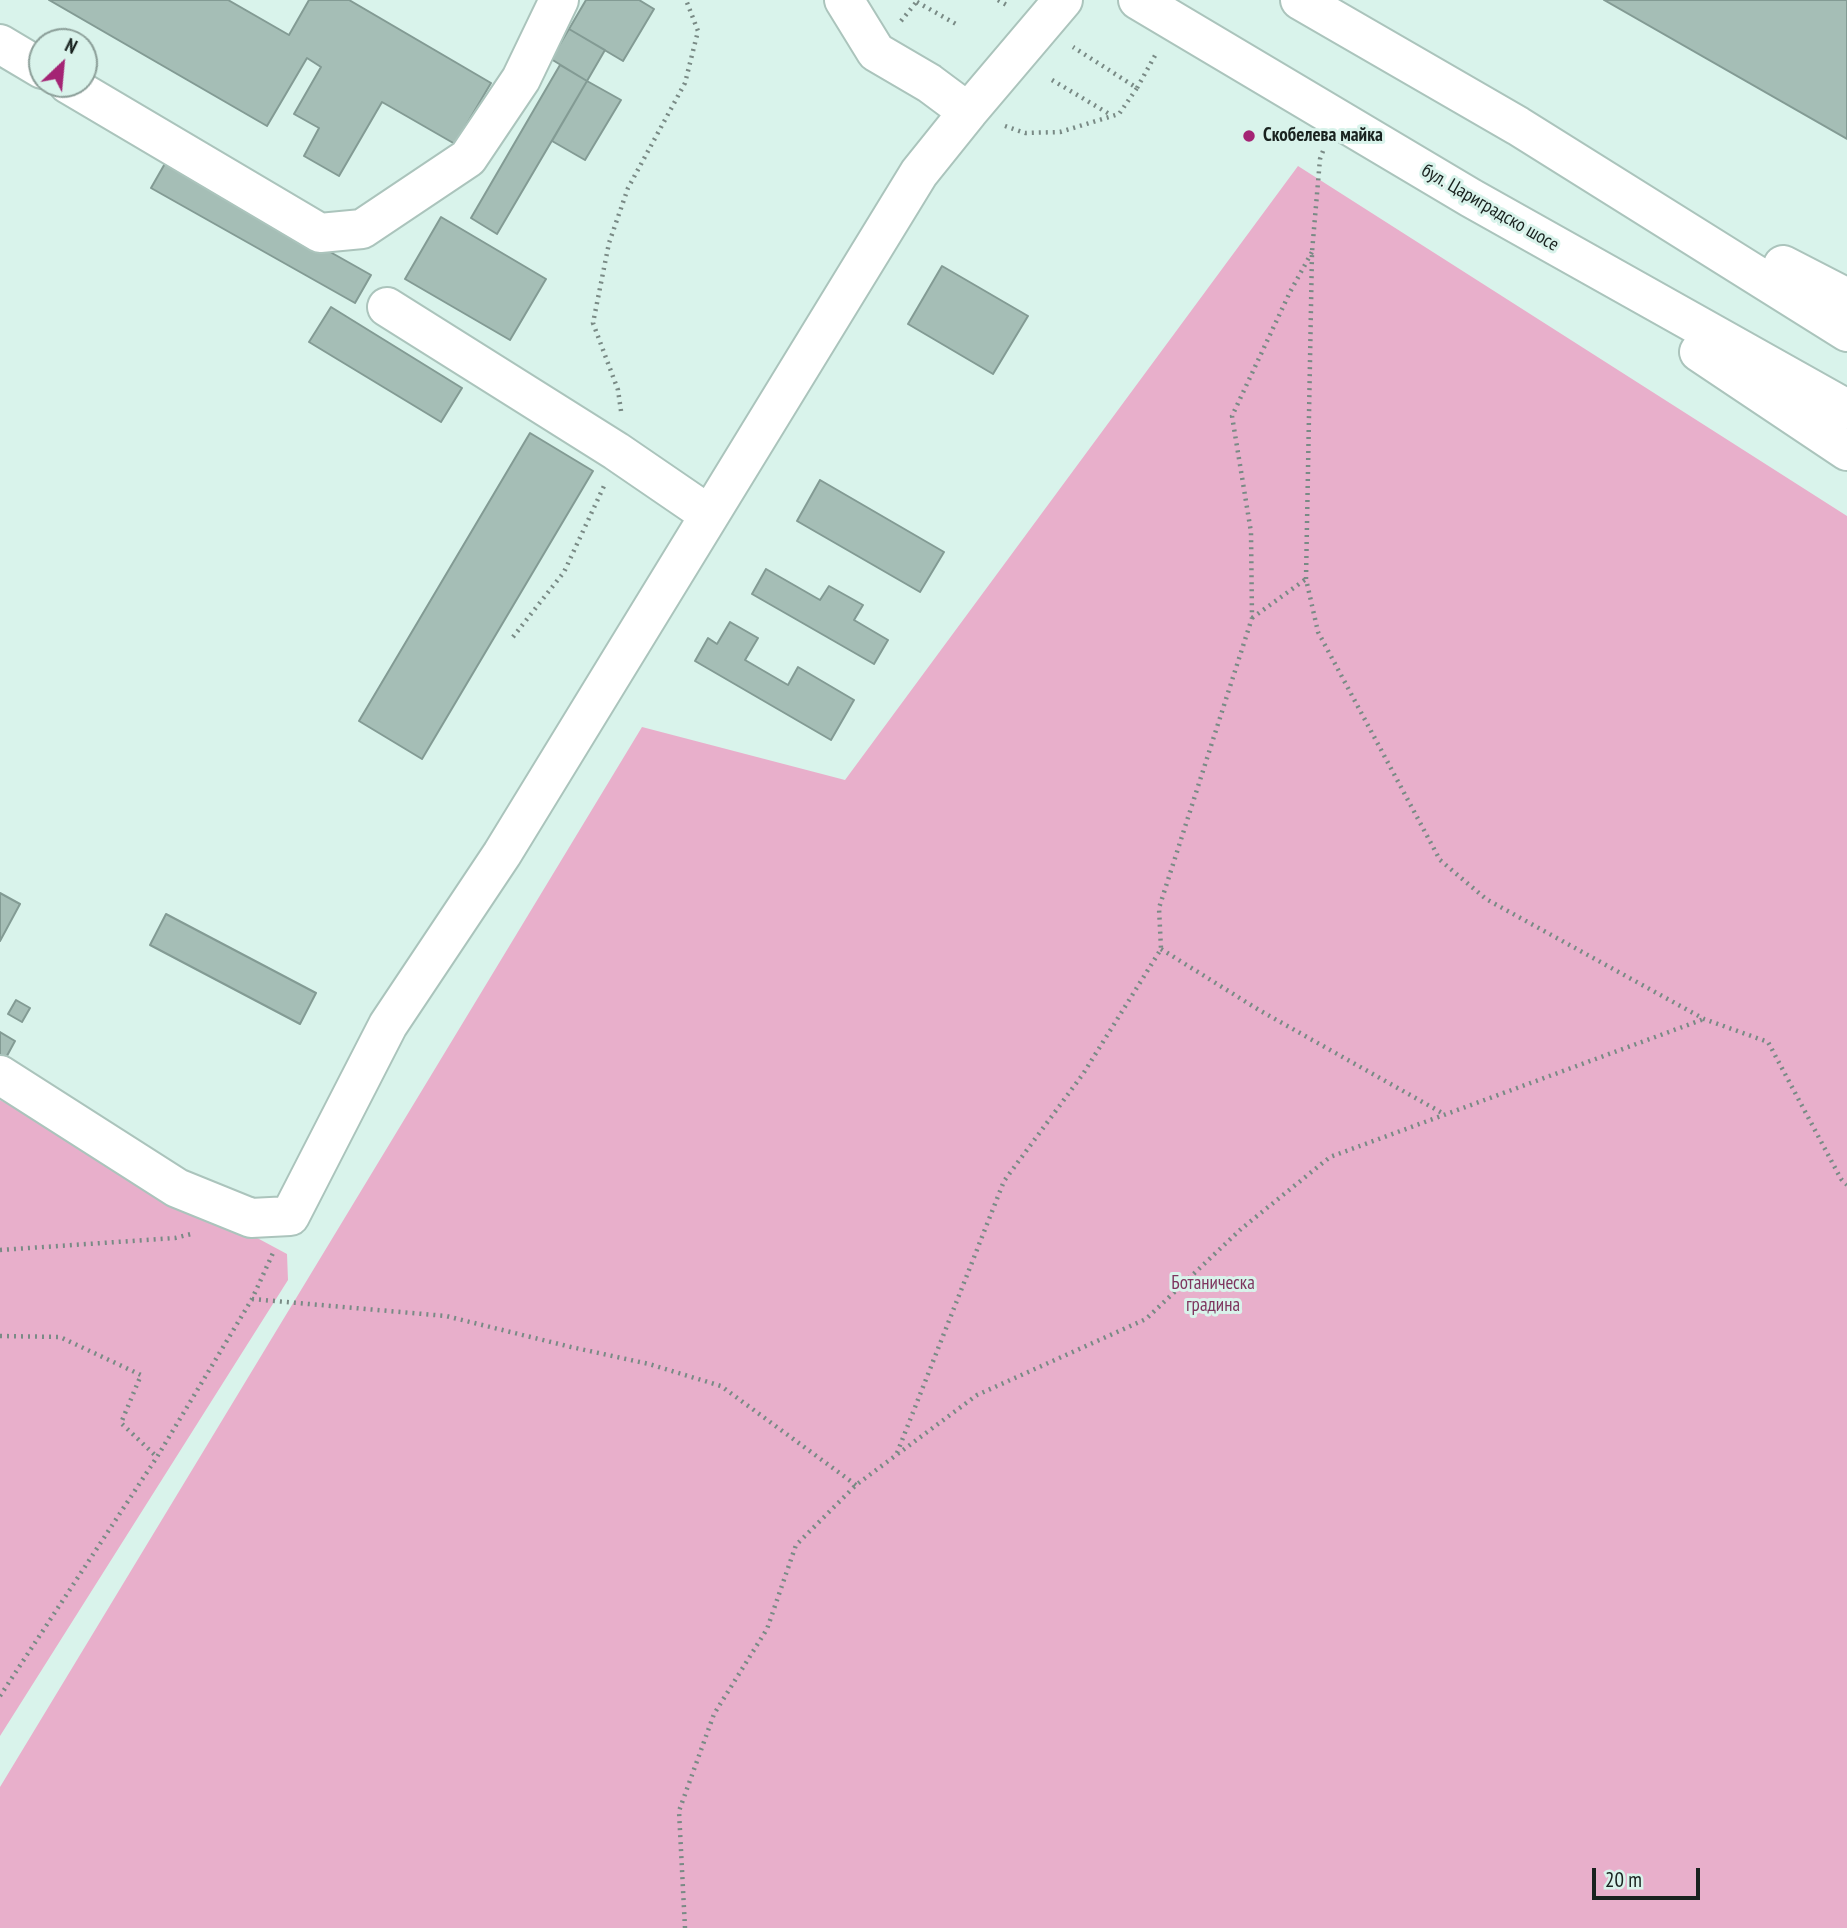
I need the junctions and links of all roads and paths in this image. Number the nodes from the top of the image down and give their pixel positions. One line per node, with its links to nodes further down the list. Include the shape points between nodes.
1 (559, 0): 12 (main road, via 521,79 468,158 362,229 320,233)
2 (686, 0): 23 (path, via 698,32 685,83 628,188 609,243 593,323 618,390 625,427)
3 (844, 0): 13 (main road, via 876,52)
4 (1138, 0): 15 (main road, бул. Цариградско шосе)
5 (1300, 0): 16 (main road)
6 (917, 2): 8 (path)
7 (1053, 13): 13 (main road); 14 (path, via 1137,88 1119,114)
8 (956, 24)
9 (0, 44): 10 (main road)
10 (28, 61)
11 (1052, 80): 14 (path)
12 (92, 98)
13 (968, 113): 14 (path, via 1025,133 1059,132); 25 (main road, via 919,173)
14 (1112, 116)
15 (1338, 119): 17 (main road, бул. Цариградско шосе); 18 (path, via 1320,159)
16 (1518, 126): 19 (main road); 21 (main road)
17 (1471, 198): 22 (main road, бул. Цариградско шосе); 24 (main road)
18 (1312, 252): 26 (path); 27 (path, via 1232,416 1251,532)
19 (1847, 298)
20 (387, 307): 23 (main road)
21 (1847, 332)
22 (1847, 409)
23 (616, 451): 25 (main road); 28 (path, via 564,572)
24 (1847, 451)
25 (708, 514): 34 (main road, via 502,854 388,1025)
26 (1306, 579): 27 (path); 30 (path, via 1318,632 1440,860 1486,898)
27 (1252, 618): 29 (path, via 1159,908)
28 (513, 637)
29 (1161, 949): 32 (path, via 1259,1010); 39 (path, via 1083,1074 1004,1181)
30 (1704, 1018): 32 (path); 33 (path, via 1768,1042)
31 (0, 1075): 35 (main road, via 177,1188)
32 (1445, 1114): 39 (path, via 1330,1157 1241,1229 1146,1319 977,1395)
33 (1847, 1185)
34 (290, 1216): 35 (main road); 37 (path)
35 (251, 1218): 36 (path, via 175,1238)
36 (0, 1250)
37 (252, 1299): 40 (path); 41 (path, via 446,1315 721,1386)
38 (0, 1336): 40 (path, via 60,1337 141,1375 121,1423)
39 (896, 1455): 41 (path)
40 (157, 1457): 42 (path)
41 (856, 1485): 43 (path, via 796,1545 767,1629 715,1714 679,1811)
42 (0, 1696)
43 (685, 1928)

